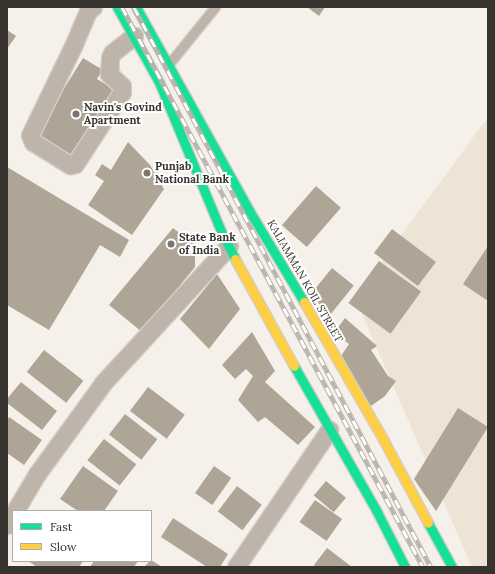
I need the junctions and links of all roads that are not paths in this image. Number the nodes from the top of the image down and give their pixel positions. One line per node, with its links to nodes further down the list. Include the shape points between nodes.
1 (93, 7): 5 (street, via 88,11 30,135 33,142 70,165 75,164 122,92 122,86 109,74 112,53)
2 (117, 7): 5 (main road)
3 (136, 7): 6 (main road, KALIAMMAN KOIL STREET)
4 (214, 7): 6 (lane)
5 (134, 36): 7 (main road, via 159,82)
6 (168, 65): 12 (main road, KALIAMMAN KOIL STREET, via 253,217 383,439)
7 (228, 246): 8 (main road); 9 (street, via 104,383 37,474)
8 (329, 430): 10 (street); 11 (main road, via 376,510)
9 (16, 510)
10 (236, 567)
11 (405, 567)
12 (452, 567)

